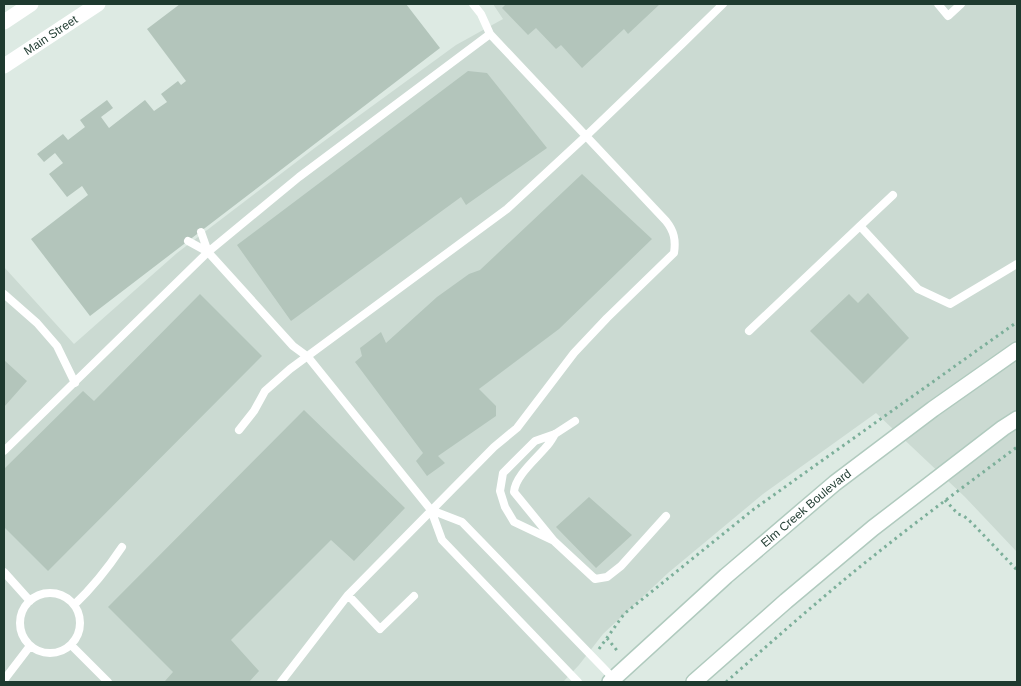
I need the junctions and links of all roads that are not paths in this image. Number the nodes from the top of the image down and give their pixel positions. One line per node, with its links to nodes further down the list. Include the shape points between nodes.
1 (31, 4): 7 (main road)
2 (98, 4): 9 (main road, Main Street)
3 (473, 4): 8 (lane)
4 (723, 4): 10 (lane)
5 (938, 4): 6 (lane, via 948,16)
6 (961, 4)
7 (4, 22)
8 (490, 34): 10 (lane); 15 (lane, via 299,177)
9 (4, 66)
10 (586, 136): 20 (lane, via 507,209); 27 (lane, via 666,221 674,235 674,253 574,353 517,428)
11 (893, 194): 12 (lane)
12 (860, 226): 16 (lane, via 918,289 950,304); 18 (lane)
13 (201, 232): 15 (lane)
14 (188, 241): 15 (lane)
15 (208, 252): 20 (lane, via 293,346); 21 (lane)
16 (1017, 264)
17 (4, 294): 21 (lane, via 57,346)
18 (749, 331)
19 (1017, 350): 39 (main road, Elm Creek Boulevard, via 835,483 726,576)
20 (308, 357): 24 (lane, via 265,391); 27 (lane)
21 (75, 383): 26 (lane)
22 (1017, 418): 43 (main road, via 873,528)
23 (575, 421): 25 (lane)
24 (239, 430)
25 (555, 434): 29 (lane, via 514,485 514,492); 29 (lane, via 535,441 503,473 500,491 514,522)
26 (4, 450)
27 (431, 510): 32 (lane); 39 (lane, via 462,522); 42 (lane, via 442,540)
28 (666, 516): 29 (lane, via 607,577 595,579)
29 (554, 541)
30 (122, 547): 35 (lane)
31 (4, 572): 34 (lane)
32 (348, 596): 33 (lane, via 380,629); 41 (lane)
33 (414, 596)
34 (30, 600): 35 (lane, via 45,593 54,593 62,595); 37 (lane, via 20,618 20,629)
35 (74, 606): 36 (lane, via 80,627)
36 (71, 645): 37 (lane, via 56,653 38,651); 40 (lane)
37 (30, 646): 38 (lane)
38 (4, 680)
39 (614, 681)
40 (108, 682)
41 (281, 682)
42 (578, 682)
43 (694, 682)

